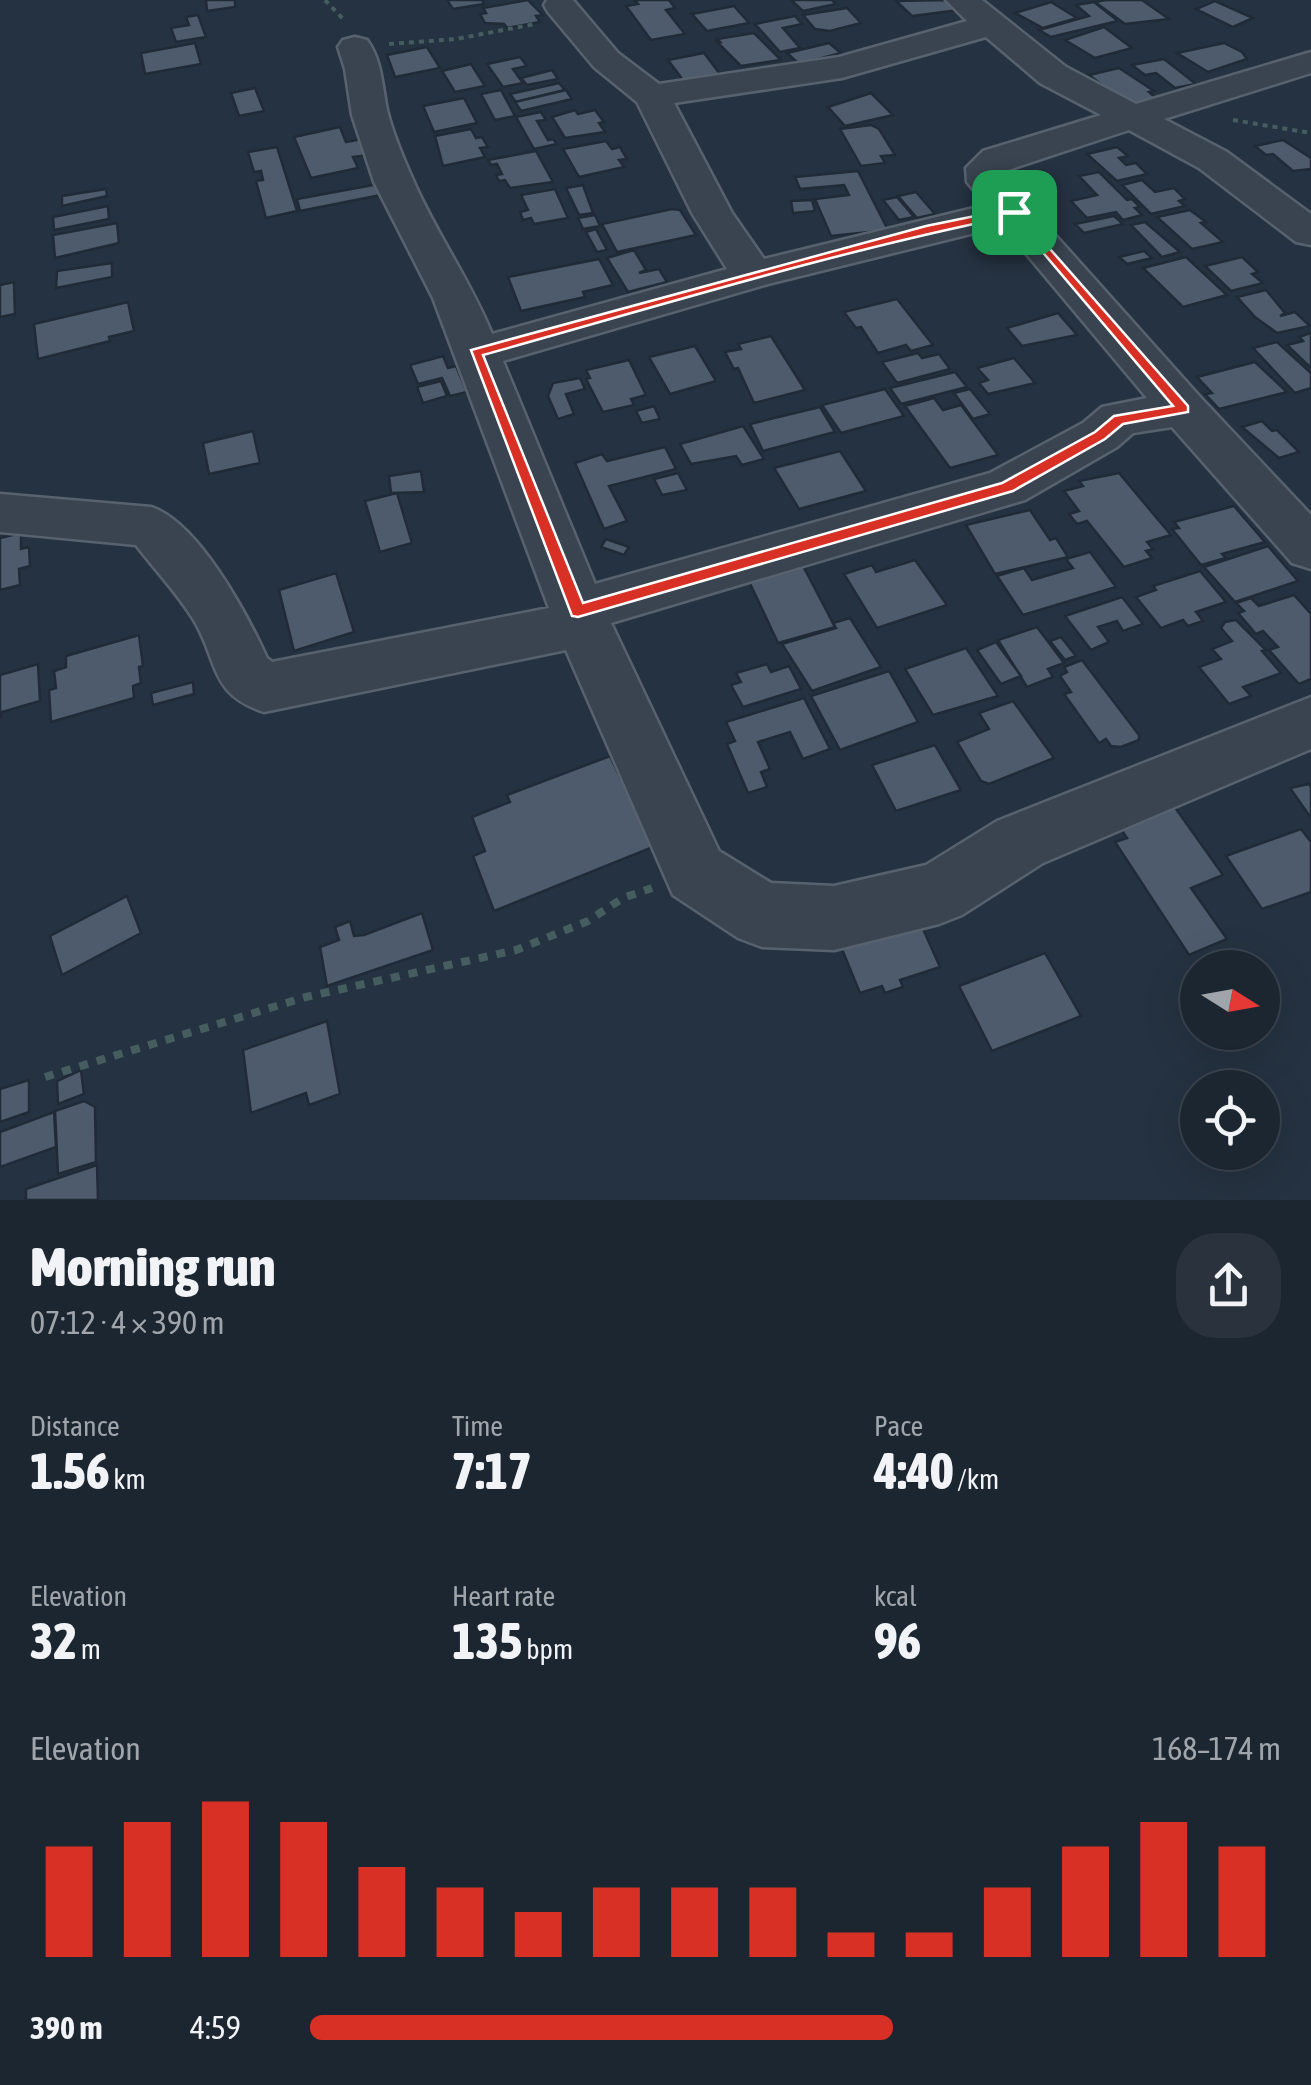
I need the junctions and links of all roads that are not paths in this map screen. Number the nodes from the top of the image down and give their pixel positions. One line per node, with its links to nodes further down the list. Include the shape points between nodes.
1 (567, 6): 5 (street, via 606,60)
2 (975, 12): 5 (street, via 842,67); 6 (street, via 1053,74)
3 (355, 48): 10 (street, via 394,182)
4 (1311, 62): 6 (street)
5 (652, 96): 9 (street, via 712,213)
6 (1128, 116): 7 (street, via 985,168 987,182); 8 (street, via 1213,160)
7 (1014, 212): 9 (street); 11 (street)
8 (1311, 233)
9 (753, 275): 10 (street)
10 (476, 353): 14 (street)
11 (1183, 409): 13 (street); 14 (street, via 1119,419 1007,488)
12 (0, 513): 14 (street, via 151,527 218,611 245,674 264,688)
13 (1311, 549)
14 (580, 618): 15 (street, via 696,873 762,915 834,918 939,893 1020,842)
15 (1311, 722)

